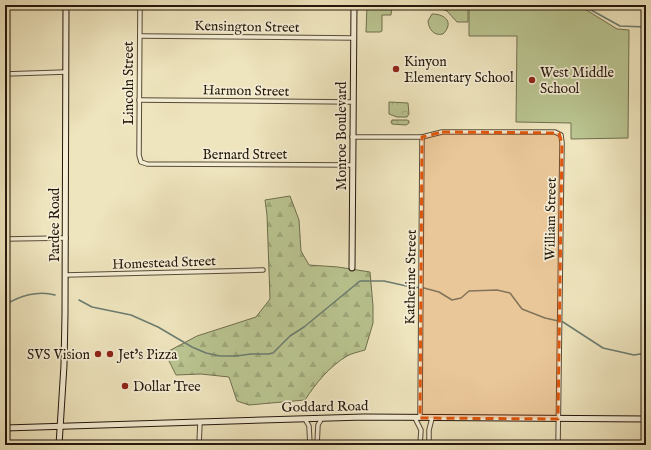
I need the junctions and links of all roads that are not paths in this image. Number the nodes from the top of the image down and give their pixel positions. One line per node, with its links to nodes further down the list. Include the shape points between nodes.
1 (66, 5): 6 (main road, Pardee Road)
2 (140, 5): 4 (street, Lincoln Street)
3 (354, 5): 5 (main road, Monroe Boulevard)
4 (140, 36): 5 (street, Kensington Street); 8 (street, Lincoln Street)
5 (353, 38): 9 (main road, Monroe Boulevard)
6 (66, 72): 7 (street); 14 (main road, Pardee Road)
7 (5, 74)
8 (139, 100): 9 (street, Harmon Street); 12 (street, Lincoln Street)
9 (353, 102): 10 (main road, Monroe Boulevard)
10 (352, 137): 11 (street); 13 (main road, Monroe Boulevard)
11 (422, 137): 20 (street, Katherine Street); 23 (street, William Street, via 442,132 556,132 561,135)
12 (140, 161): 13 (street, Bernard Street, via 147,164)
13 (352, 165): 16 (main road, Monroe Boulevard)
14 (66, 238): 15 (street); 18 (main road, Pardee Road)
15 (5, 239)
16 (352, 268)
17 (263, 270): 18 (street, Homestead Street)
18 (66, 276): 26 (main road, Pardee Road)
19 (322, 418): 20 (main road, Goddard Road); 22 (main road, Goddard Road); 31 (street, via 318,425)
20 (417, 418): 21 (main road, Goddard Road); 32 (street, Katherine Street, via 421,430)
21 (432, 418): 23 (main road, Goddard Road); 33 (street)
22 (305, 419): 25 (main road, Goddard Road); 30 (street, via 309,426)
23 (558, 419): 24 (main road, Goddard Road); 34 (street, William Street)
24 (646, 419)
25 (200, 422): 26 (main road, Goddard Road); 29 (street)
26 (60, 426): 27 (main road, Goddard Road); 28 (main road, Pardee Road)
27 (5, 428)
28 (59, 445)
29 (199, 445)
30 (310, 445)
31 (316, 445)
32 (420, 445)
33 (429, 445)
34 (558, 445)

